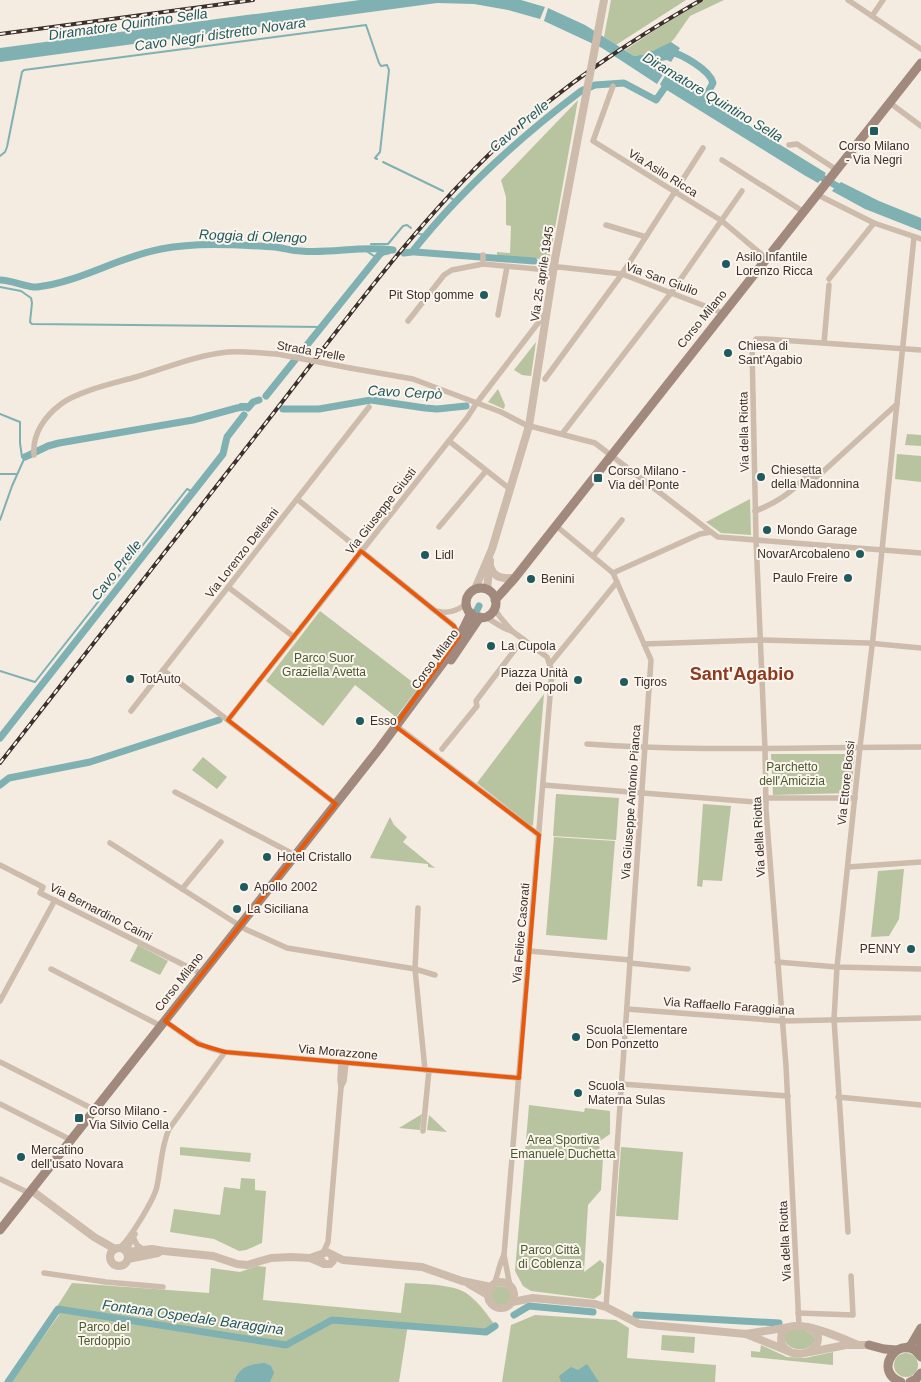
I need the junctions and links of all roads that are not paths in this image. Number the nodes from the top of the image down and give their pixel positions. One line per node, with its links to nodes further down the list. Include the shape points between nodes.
1 (604, 0): 24 (street, Via 25 aprile 1945, bridge)
2 (848, 0): 4 (street)
3 (883, 0): 4 (street)
4 (872, 16): 5 (street)
5 (921, 49)
6 (921, 63): 8 (main road, Corso Milano)
7 (613, 86): 15 (street, Via Asilo Ricca, via 593,141)
8 (890, 103): 9 (street); 13 (main road, Corso Milano)
9 (921, 126)
10 (789, 145): 13 (street, via 797,144)
11 (704, 148): 15 (street)
12 (722, 160): 17 (street)
13 (836, 172): 16 (main road, Corso Milano)
14 (742, 191): 18 (street)
15 (675, 192): 18 (street, Via Asilo Ricca); 21 (street)
16 (821, 192): 17 (main road, Corso Milano); 19 (street)
17 (804, 212): 23 (main road, Corso Milano)
18 (722, 221): 23 (street, Via Asilo Ricca); 27 (street)
19 (874, 223): 22 (street); 32 (street, via 829,282)
20 (606, 225): 21 (street)
21 (646, 237): 26 (street)
22 (918, 238): 33 (street, Via Ettore Bossi)
23 (767, 259): 29 (main road, Corso Milano)
24 (554, 263): 25 (street, Via San Giulio, via 547,269); 26 (street, Via San Giulio); 28 (street, Via 25 aprile 1945)
25 (507, 267): 30 (street); 31 (street, Via San Giulio, via 483,259 452,270 444,275)
26 (622, 274): 27 (street, Via San Giulio); 35 (street)
27 (671, 293): 29 (street, Via San Giulio); 40 (street)
28 (547, 313): 36 (street, Via Giuseppe Giusti); 39 (street, Via 25 aprile 1945)
29 (723, 313): 43 (main road, Corso Milano)
30 (498, 314)
31 (408, 321)
32 (824, 343): 33 (street); 47 (street, Via della Riotta, via 756,339 752,346)
33 (902, 348): 34 (street); 37 (street, Via Ettore Bossi)
34 (921, 350)
35 (544, 379)
36 (476, 404): 39 (street, Strada Prelle); 41 (street, Via Giuseppe Giusti); 42 (street, Strada Prelle, bridge, via 413,379 277,354 222,353 86,392 63,402 48,416 36,436)
37 (897, 404): 47 (street, via 816,478 806,477 788,495); 54 (street, Via Ettore Bossi)
38 (369, 407): 46 (street, Via Lorenzo Delleani)
39 (529, 426): 40 (street, Strada Prelle); 45 (street, Via 25 aprile 1945)
40 (562, 434): 43 (street, Strada Prelle, via 595,443)
41 (449, 441): 44 (street); 55 (street, Via Giuseppe Giusti)
42 (34, 454)
43 (611, 454): 49 (main road, Corso Milano); 51 (street, Strada Prelle)
44 (486, 471): 45 (street); 50 (street)
45 (510, 489): 53 (street, Via 25 aprile 1945)
46 (297, 499): 55 (street); 64 (street, Via Lorenzo Delleani)
47 (756, 511): 52 (street, Via della Riotta)
48 (622, 520): 57 (street)
49 (555, 525): 57 (street); 59 (main road, Corso Milano)
50 (439, 527)
51 (711, 532): 52 (street, via 718,537); 60 (street)
52 (756, 539): 54 (street); 75 (street, Via della Riotta)
53 (492, 549): 58 (street, Via 25 aprile 1945); 63 (street, Via 25 aprile 1945)
54 (882, 550): 56 (street); 77 (street, Via Ettore Bossi)
55 (362, 551): 68 (street); 73 (street, Via Giuseppe Giusti)
56 (921, 553)
57 (593, 556): 60 (street)
58 (490, 566): 61 (street, via 492,573); 63 (street, Via 25 aprile 1945)
59 (522, 568): 61 (main road, Corso Milano); 65 (main road, Corso Milano)
60 (613, 573): 62 (street, Via Giuseppe Antonio Pianca)
61 (511, 578): 63 (main road, Corso Milano, via 495,590)
62 (617, 582): 76 (street, Via Giuseppe Antonio Pianca); 80 (street)
63 (486, 584): 65 (main road); 66 (main road, via 468,595)
64 (228, 587): 73 (street); 81 (street, Via Lorenzo Delleani)
65 (495, 604): 69 (main road, via 490,614); 71 (street, via 500,617)
66 (469, 609): 67 (street); 67 (street); 69 (main road); 70 (main road)
67 (458, 611): 68 (street)
68 (436, 612): 72 (street, via 454,626)
69 (482, 617): 70 (main road); 71 (street)
70 (468, 627): 72 (main road, Corso Milano); 84 (main road, Corso Milano, via 459,650)
71 (512, 631): 74 (street)
72 (459, 636): 78 (main road, Corso Milano)
73 (294, 637): 83 (street, Via Giuseppe Giusti)
74 (523, 640): 80 (street, via 547,657); 90 (street)
75 (761, 640): 76 (street); 77 (street); 91 (street, Via della Riotta)
76 (644, 644): 88 (street, Via Giuseppe Antonio Pianca, via 651,660)
77 (872, 644): 79 (street); 86 (street, Via Ettore Bossi)
78 (454, 648): 84 (main road); 89 (main road, Corso Milano)
79 (921, 648)
80 (550, 664): 92 (street, Via Felice Casorati, via 552,689)
81 (163, 670): 82 (street, Via Lorenzo Delleani); 83 (street)
82 (131, 711)
83 (228, 720): 97 (street)
84 (399, 728): 89 (main road, Corso Milano); 98 (street)
85 (587, 744): 88 (street)
86 (860, 747): 87 (street); 91 (street); 95 (street, Via Ettore Bossi)
87 (921, 747)
88 (645, 748): 91 (street); 94 (street, Via Giuseppe Antonio Pianca)
89 (378, 749): 97 (main road, Corso Milano)
90 (442, 749)
91 (766, 749): 96 (street, Via della Riotta)
92 (543, 785): 94 (street); 98 (street, Via Felice Casorati)
93 (175, 792): 101 (street)
94 (642, 792): 96 (street); 110 (street, Via Giuseppe Antonio Pianca)
95 (855, 798): 96 (street); 104 (street, Via Ettore Bossi)
96 (766, 800): 111 (street, Via della Riotta)
97 (336, 804): 101 (main road, Corso Milano)
98 (539, 835): 109 (street, Via Felice Casorati)
99 (221, 842): 105 (street)
100 (110, 843): 105 (street)
101 (295, 855): 108 (main road, Corso Milano)
102 (921, 862): 104 (street)
103 (0, 864): 106 (street, Via Bernardino Caimi, via 43,887 40,893)
104 (848, 867): 112 (street, Via Ettore Bossi)
105 (182, 889): 108 (street)
106 (55, 900): 117 (street, Via Bernardino Caimi); 119 (street)
107 (418, 908): 116 (street)
108 (240, 925): 116 (street, via 287,948); 117 (main road, Corso Milano)
109 (529, 951): 110 (street); 129 (street, Via Felice Casorati)
110 (630, 961): 113 (street); 120 (street, Via Giuseppe Antonio Pianca)
111 (777, 962): 112 (street); 123 (street, Via della Riotta)
112 (837, 967): 114 (street); 122 (street, Via Ettore Bossi)
113 (688, 968)
114 (921, 969)
115 (51, 970): 124 (street, Via Morazzone)
116 (415, 970): 118 (street); 128 (street)
117 (202, 974): 124 (main road, Corso Milano)
118 (435, 975)
119 (0, 1002)
120 (627, 1009): 123 (street, Via Raffaello Faraggiana); 130 (street, Via Giuseppe Antonio Pianca)
121 (921, 1018): 122 (street, Via Raffaello Faraggiana)
122 (834, 1019): 123 (street, Via Raffaello Faraggiana); 132 (street, Via Ettore Bossi)
123 (782, 1021): 131 (street, Via della Riotta)
124 (163, 1023): 125 (street, Via Morazzone, via 198,1044); 135 (main road, Corso Milano)
125 (225, 1052): 127 (street, Via Morazzone); 140 (street, via 169,1129 157,1188)
126 (0, 1062): 135 (street)
127 (344, 1062): 128 (street, Via Morazzone); 148 (street)
128 (427, 1070): 129 (street, Via Morazzone); 136 (street)
129 (518, 1078): 147 (street, Via Felice Casorati)
130 (621, 1084): 131 (street); 156 (street, Via Giuseppe Antonio Pianca)
131 (788, 1096): 157 (street, Via della Riotta)
132 (838, 1097): 134 (street); 142 (street, Via Ettore Bossi)
133 (0, 1104): 137 (street)
134 (921, 1105)
135 (95, 1110): 137 (main road, Corso Milano)
136 (423, 1131)
137 (71, 1140): 139 (main road, Corso Milano)
138 (0, 1179): 139 (street)
139 (30, 1191): 141 (main road, Corso Milano); 146 (street, via 94,1237)
140 (136, 1227): 143 (street); 146 (street)
141 (0, 1230)
142 (848, 1232)
143 (133, 1237): 144 (street); 146 (street)
144 (144, 1250): 145 (street); 146 (street)
145 (164, 1250): 146 (street); 148 (street, via 213,1256 247,1265 291,1256)
146 (121, 1252)
147 (504, 1255): 152 (street); 153 (street)
148 (327, 1257): 153 (street, via 422,1267)
149 (44, 1273): 151 (street)
150 (851, 1276): 157 (street, via 853,1315)
151 (164, 1287)
152 (511, 1288): 153 (street, via 502,1282); 154 (street); 155 (street)
153 (491, 1289): 155 (street, via 490,1303 497,1308)
154 (533, 1298): 155 (street); 156 (street)
155 (512, 1302)
156 (606, 1307): 162 (street, via 639,1324)
157 (798, 1313): 158 (street, Via della Riotta)
158 (799, 1325): 159 (street); 160 (street)
159 (790, 1327): 162 (street); 168 (street, via 781,1339)
160 (808, 1327): 164 (street); 169 (street, via 817,1334 818,1341)
161 (921, 1328): 166 (main road)
162 (746, 1334): 168 (street)
163 (921, 1341): 170 (main road)
164 (856, 1344): 165 (street); 169 (street)
165 (869, 1345): 167 (main road); 171 (main road)
166 (906, 1348): 167 (main road); 170 (main road)
167 (896, 1350): 171 (main road)
168 (790, 1351): 169 (street)
169 (809, 1352)
170 (920, 1356)
171 (888, 1364): 173 (main road, via 890,1373)
172 (919, 1377): 174 (main road)
173 (901, 1382)
174 (910, 1382)

